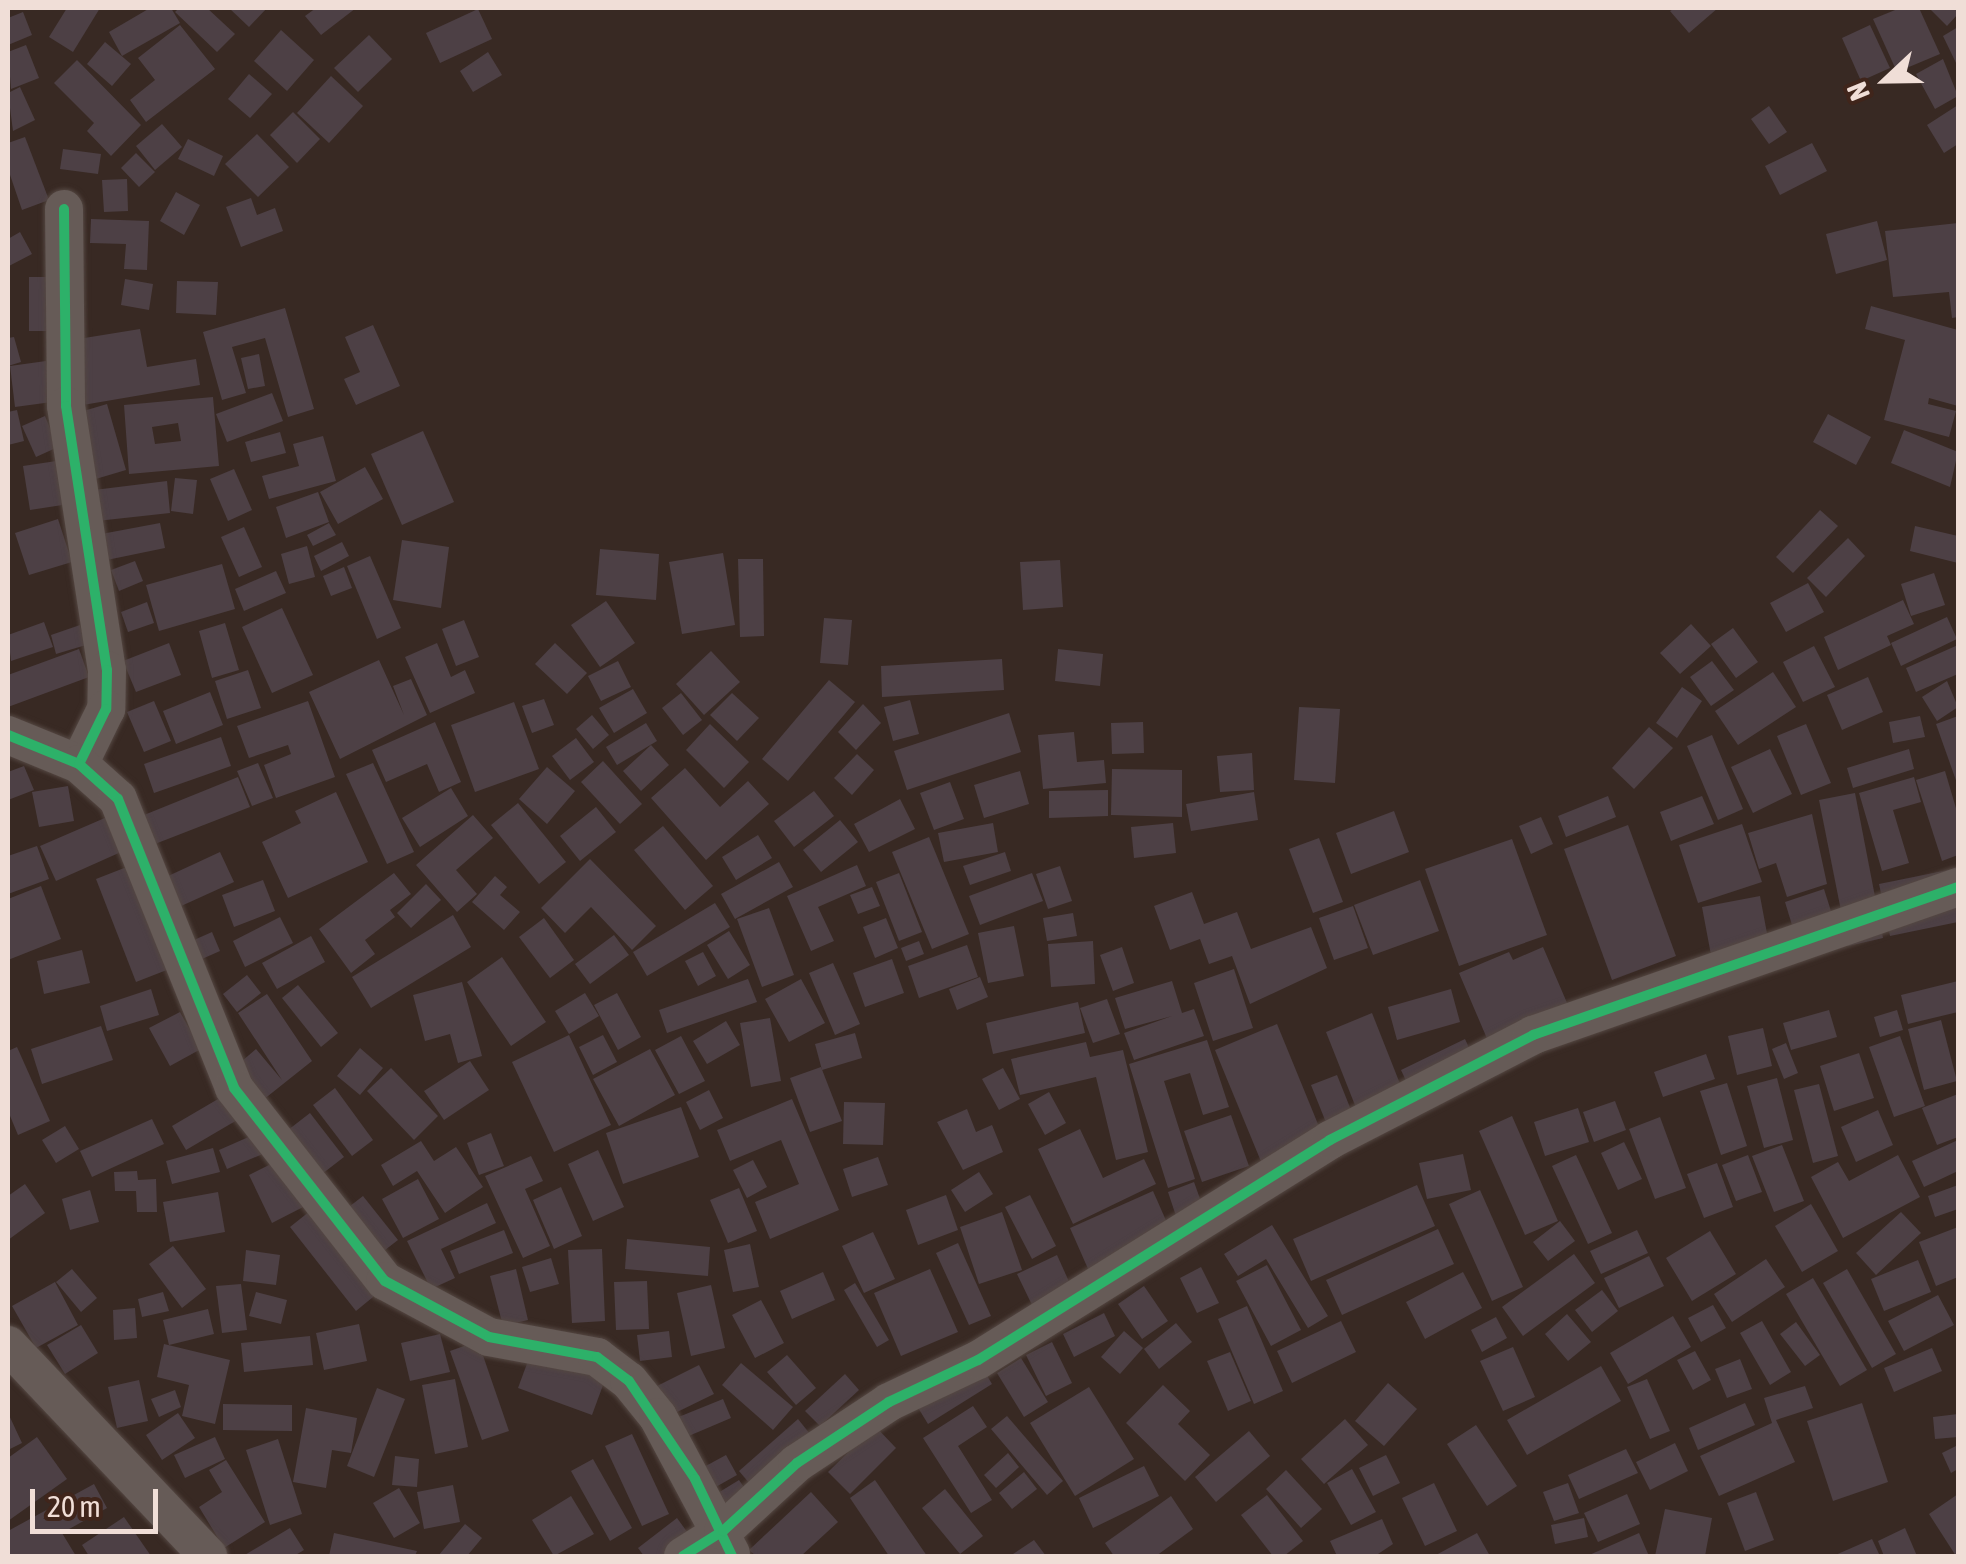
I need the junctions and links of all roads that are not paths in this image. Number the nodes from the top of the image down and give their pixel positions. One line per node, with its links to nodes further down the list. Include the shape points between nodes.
1 (64, 210): 3 (street, via 66,406 107,670 106,709)
2 (8, 735): 3 (street)
3 (79, 764): 6 (street, via 118,800 234,1088 365,1257 386,1281 489,1338 597,1357 630,1381 658,1417)
4 (1958, 886): 6 (street, via 1533,1035 1330,1140 978,1360 874,1412 797,1463)
5 (8, 1345): 7 (street)
6 (728, 1544): 8 (street)
7 (208, 1556)
8 (683, 1556)

